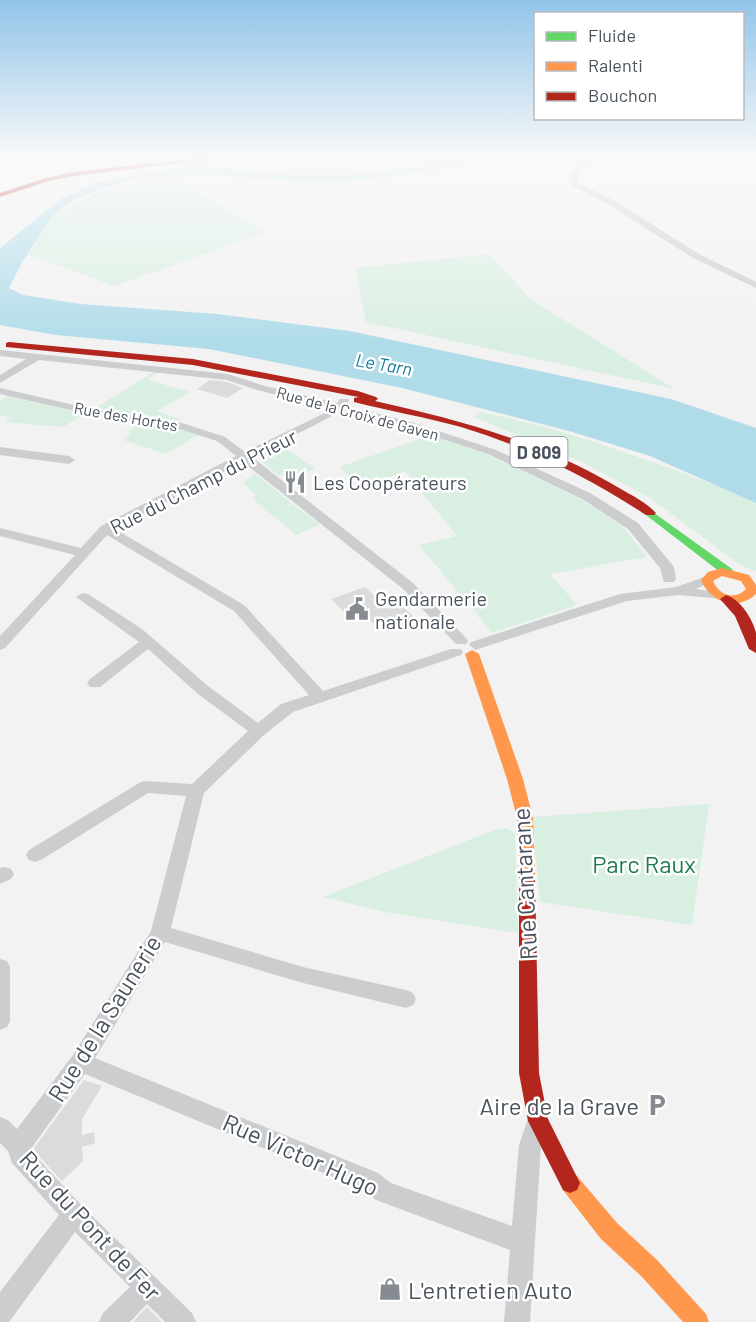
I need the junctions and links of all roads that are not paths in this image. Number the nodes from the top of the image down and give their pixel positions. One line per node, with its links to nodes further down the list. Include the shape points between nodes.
1 (637, 219): 2 (street, via 696,256)
2 (756, 285)
3 (3, 347): 4 (main road, D 809); 5 (main road, D 809); 6 (street, Rue de la Croix de Gaven)
4 (47, 349): 5 (main road, D 809); 6 (street)
5 (97, 352): 7 (main road, D 809)
6 (35, 358): 8 (street, Rue de la Croix de Gaven); 10 (street)
7 (177, 361): 8 (main road, D 809); 9 (main road, D 809)
8 (206, 370): 9 (main road, D 809); 12 (street, Rue de la Croix de Gaven, via 261,388)
9 (235, 370): 12 (main road, D 809, via 320,388)
10 (0, 380)
11 (0, 392): 14 (street, Rue des Hortes, via 92,412 178,424 221,439)
12 (351, 399): 14 (street, Rue du Champ du Prieur, via 336,412); 17 (main road, D 809, via 476,429 541,452 602,481); 22 (street, Rue de la Croix de Gaven, via 492,452 586,496 633,526 667,567)
13 (0, 451): 15 (street)
14 (244, 457): 16 (street, Rue du Champ du Prieur); 29 (street, Rue des Hortes, via 408,586)
15 (69, 460)
16 (106, 529): 19 (street, Rue du Champ du Prieur); 32 (street, via 239,608)
17 (671, 529): 20 (main road, D 809); 21 (main road, D 809, via 704,565)
18 (0, 532): 19 (street)
19 (83, 553): 28 (street, Rue du Champ du Prieur)
20 (729, 572): 21 (main road); 25 (main road, via 749,581 753,590)
21 (708, 579): 22 (street); 24 (main road, via 708,589)
22 (673, 585): 24 (street); 29 (street)
23 (83, 597): 27 (street)
24 (723, 597): 25 (main road); 30 (main road, via 741,614)
25 (747, 597): 26 (main road)
26 (756, 619)
27 (148, 642): 31 (street); 33 (street)
28 (0, 645)
29 (466, 648): 32 (street); 41 (main road, Rue Cantarane, via 515,779 525,818 529,1073)
30 (756, 650)
31 (95, 683)
32 (319, 696): 33 (street, via 287,708)
33 (258, 731): 34 (street)
34 (196, 790): 35 (street, via 145,787); 36 (street, Rue de la Saunerie)
35 (34, 855)
36 (160, 933): 38 (street, via 303,975); 40 (street, Rue de la Saunerie)
37 (0, 967): 39 (street)
38 (406, 999)
39 (0, 1021)
40 (81, 1062): 43 (street, Rue de la Saunerie); 45 (street, Rue Victor Hugo, via 370,1181 384,1192)
41 (538, 1121): 45 (street, Rue Cantarane, via 530,1145); 51 (main road, Rue Cantarane, via 567,1180 609,1231)
42 (0, 1128): 43 (street, Rue du Pont de Fer)
43 (18, 1145): 44 (street, Rue du Pont de Fer, via 20,1155)
44 (74, 1214): 46 (street, Rue du Pont de Fer); 47 (street)
45 (522, 1242): 50 (street, Rue Cantarane)
46 (147, 1287): 48 (street); 49 (street, Rue du Pont de Fer)
47 (0, 1313)
48 (112, 1322)
49 (183, 1322)
50 (517, 1322)
51 (698, 1322)

